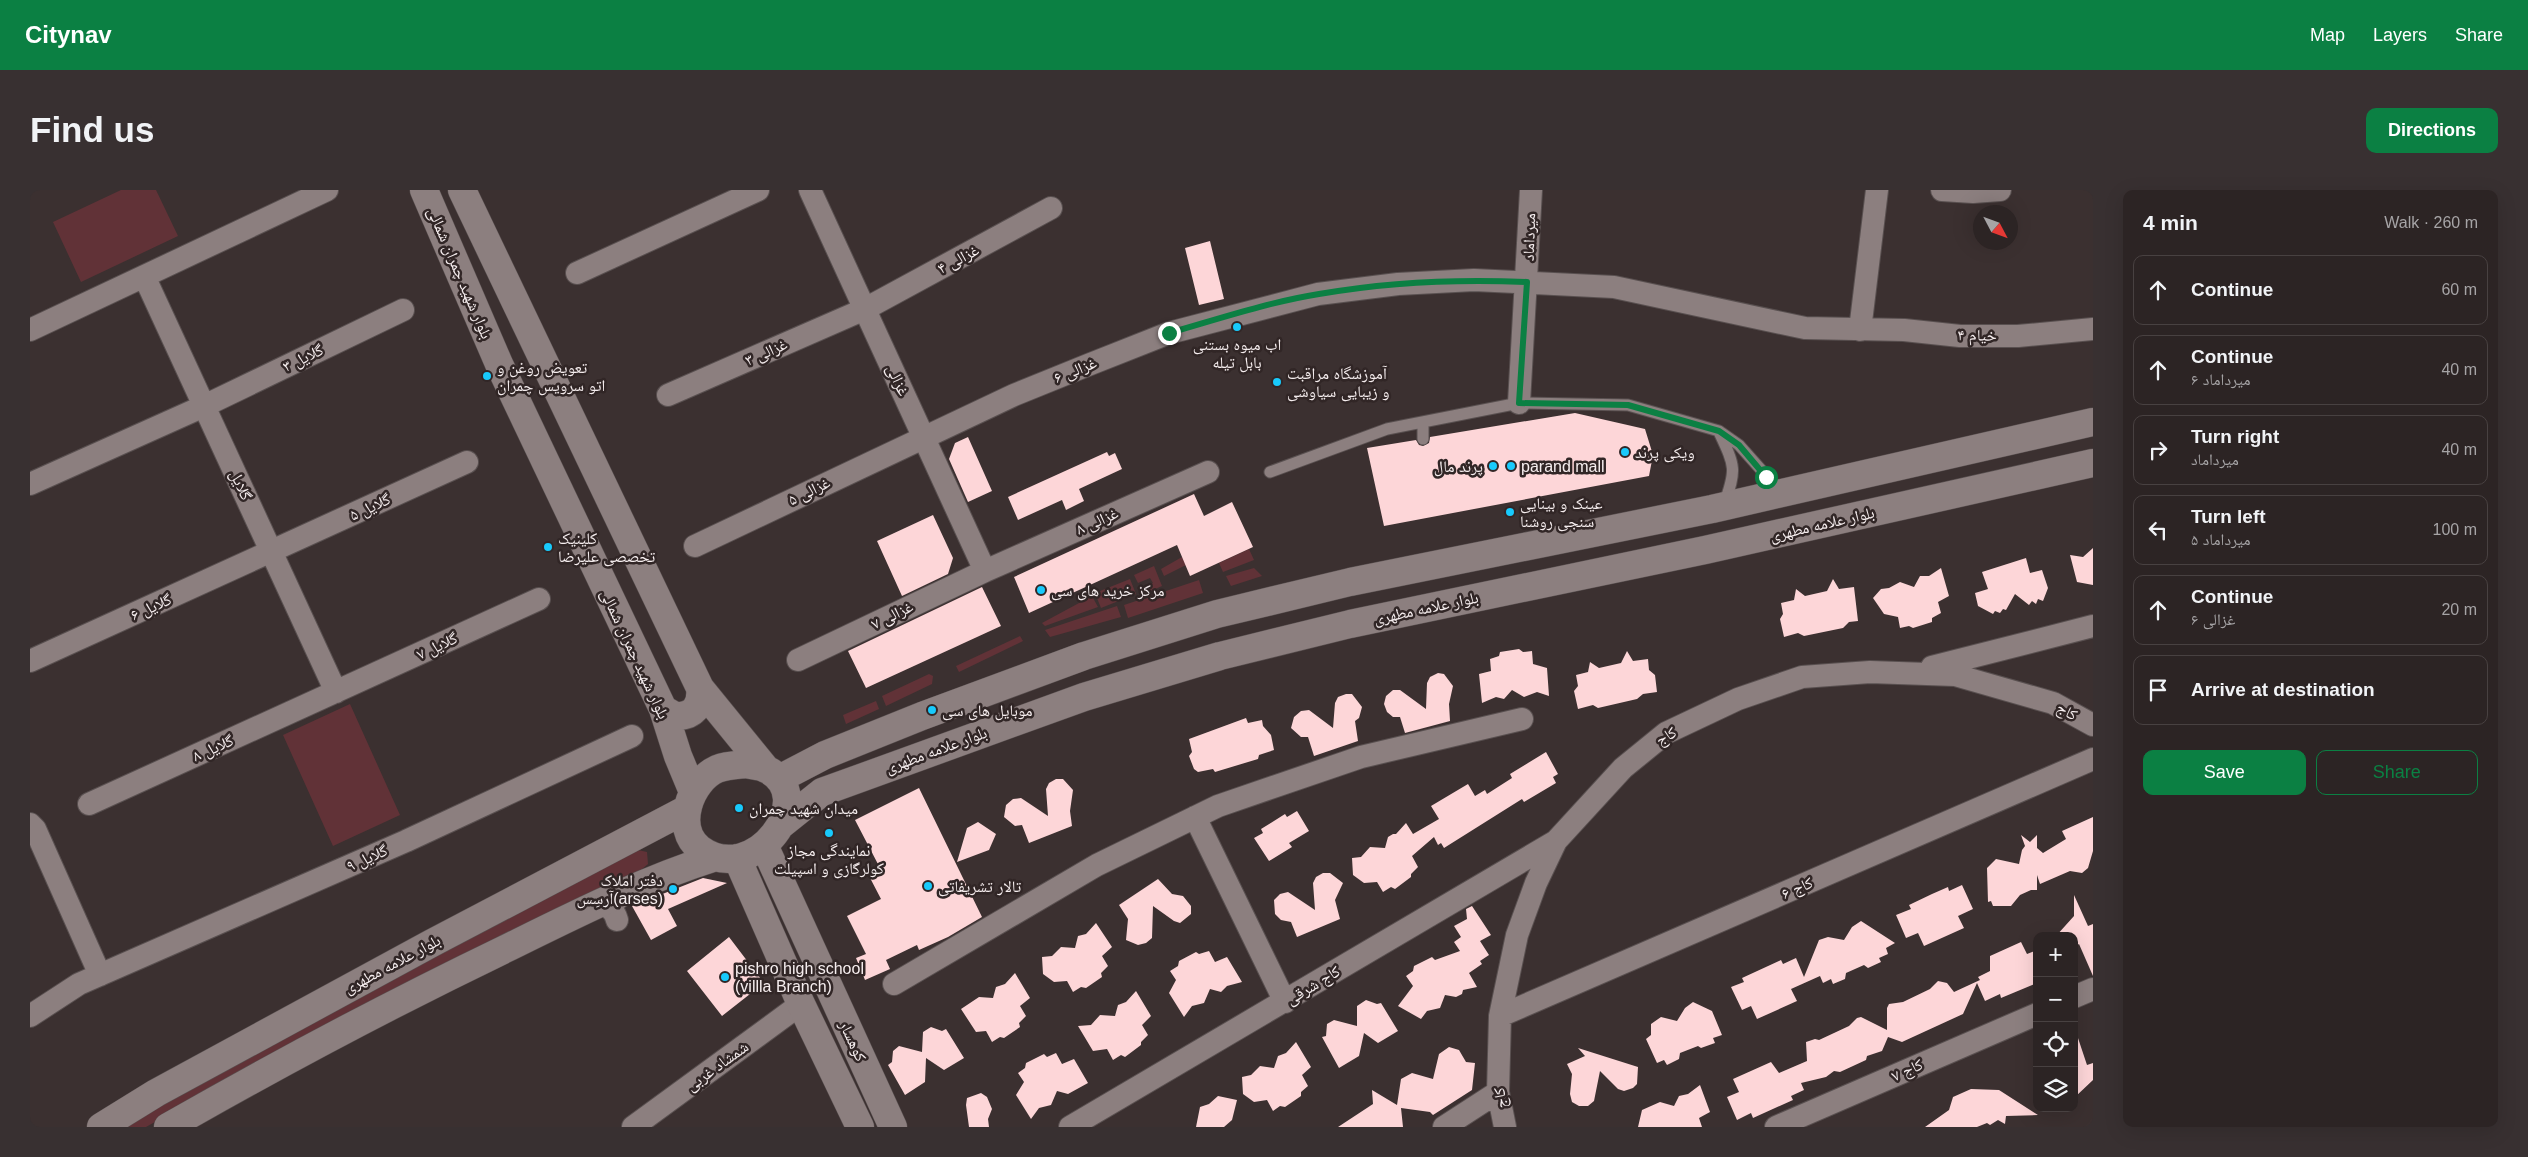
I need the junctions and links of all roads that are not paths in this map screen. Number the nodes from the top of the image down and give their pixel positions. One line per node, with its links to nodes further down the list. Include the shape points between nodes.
1 (327, 190): 12 (street)
2 (424, 190): 44 (main road, بلوار شهید چمران شمالی, via 499,364)
3 (462, 190): 42 (main road)
4 (758, 190): 11 (street)
5 (810, 190): 14 (street, غزالی)
6 (1531, 190): 13 (street, میرداماد)
7 (1877, 190): 18 (street)
8 (1942, 190): 9 (street)
9 (2000, 190)
10 (1051, 208): 14 (street, غزالی ۴)
11 (576, 273)
12 (145, 278): 17 (street); 21 (street, گلایل)
13 (1527, 282): 18 (street, خیام ۴, via 1614,287 1805,328); 20 (street, میرداماد); 25 (street, غزالی ۶, via 1474,280 1398,284 1318,294 1232,315 1169,333 1088,364)
14 (865, 309): 19 (street, غزالی ۳); 25 (street, غزالی)
15 (403, 310): 21 (street, گلایل ۳)
16 (2093, 329): 18 (street, خیام ۴, via 2018,336)
17 (30, 330)
18 (1860, 330)
19 (668, 395)
20 (1519, 403): 22 (lane); 24 (lane, via 1628,405)
21 (204, 406): 31 (street, گلایل ۳); 35 (street, گلایل)
22 (1423, 422): 26 (lane); 30 (lane, via 1387,429)
23 (2093, 422): 32 (main road)
24 (1719, 431): 32 (lane, via 1739,445); 33 (lane, via 1733,462 1732,482)
25 (924, 437): 34 (street, غزالی ۵); 36 (street, غزالی)
26 (1423, 439)
27 (467, 462): 35 (street, گلایل ۵)
28 (2093, 463): 54 (main road, بلوار علامه مطهری, via 1706,550 1350,624 1220,656 1084,697 822,792)
29 (1208, 472): 36 (street, غزالی ۸)
30 (1270, 472)
31 (30, 484)
32 (1782, 493): 33 (main road)
33 (1724, 506): 49 (main road, via 1350,582 1218,614 1084,656)
34 (695, 546)
35 (272, 553): 40 (street, گلایل ۶); 43 (street, گلایل)
36 (985, 571): 39 (street, غزالی ۷)
37 (538, 599): 43 (street, گلایل ۷)
38 (2093, 626): 41 (street)
39 (798, 660)
40 (30, 661)
41 (1907, 673): 46 (street, کاج, via 1955,675 2053,703); 55 (street, کاج, via 1802,677 1738,699 1702,716 1666,734 1623,768)
42 (700, 688): 44 (main road, via 700,703 690,714 675,716); 49 (main road)
43 (336, 692): 51 (street, گلایل ۸)
44 (663, 709): 50 (main road, بلوار شهید چمران شمالی)
45 (1522, 719): 52 (street, via 1361,757 1218,806)
46 (2093, 725)
47 (632, 736): 58 (street, گلایل ۹, via 406,841)
48 (2093, 759): 65 (street, کاج ۶)
49 (772, 774): 50 (main road, via 747,764 716,770 702,781); 54 (main road, via 784,793 786,807)
50 (690, 801): 57 (main road, via 688,831 699,848); 68 (main road, بلوار علامه مطهری, via 156,1093)
51 (89, 804)
52 (1195, 817): 59 (street, via 1098,864); 62 (street)
53 (30, 824): 58 (street)
54 (782, 824): 56 (main road)
55 (1556, 841): 62 (street, کاج شرقی); 65 (street, کاج, via 1536,882 1517,935)
56 (764, 845): 57 (main road, via 757,851); 72 (main road, کوهسار)
57 (727, 858): 63 (main road, کوهسار); 69 (main road, via 669,872 608,912 414,993)
58 (100, 975): 64 (street, گلایل ۹, via 79,984)
59 (894, 984)
60 (2093, 989): 61 (street)
61 (2078, 995)
62 (1285, 1002): 73 (street, کاج شرقی)
63 (801, 1004): 70 (street, شمشاد غربی); 71 (main road, کوهسار)
64 (30, 1016)
65 (1500, 1016): 67 (street, کاج)
66 (2033, 1016): 76 (street, کاج ۷)
67 (1498, 1092): 74 (street); 75 (street, کاج)
68 (101, 1127)
69 (168, 1127)
70 (633, 1127)
71 (860, 1127)
72 (893, 1127)
73 (1070, 1127)
74 (1444, 1127)
75 (1505, 1127)
76 (1776, 1127)

